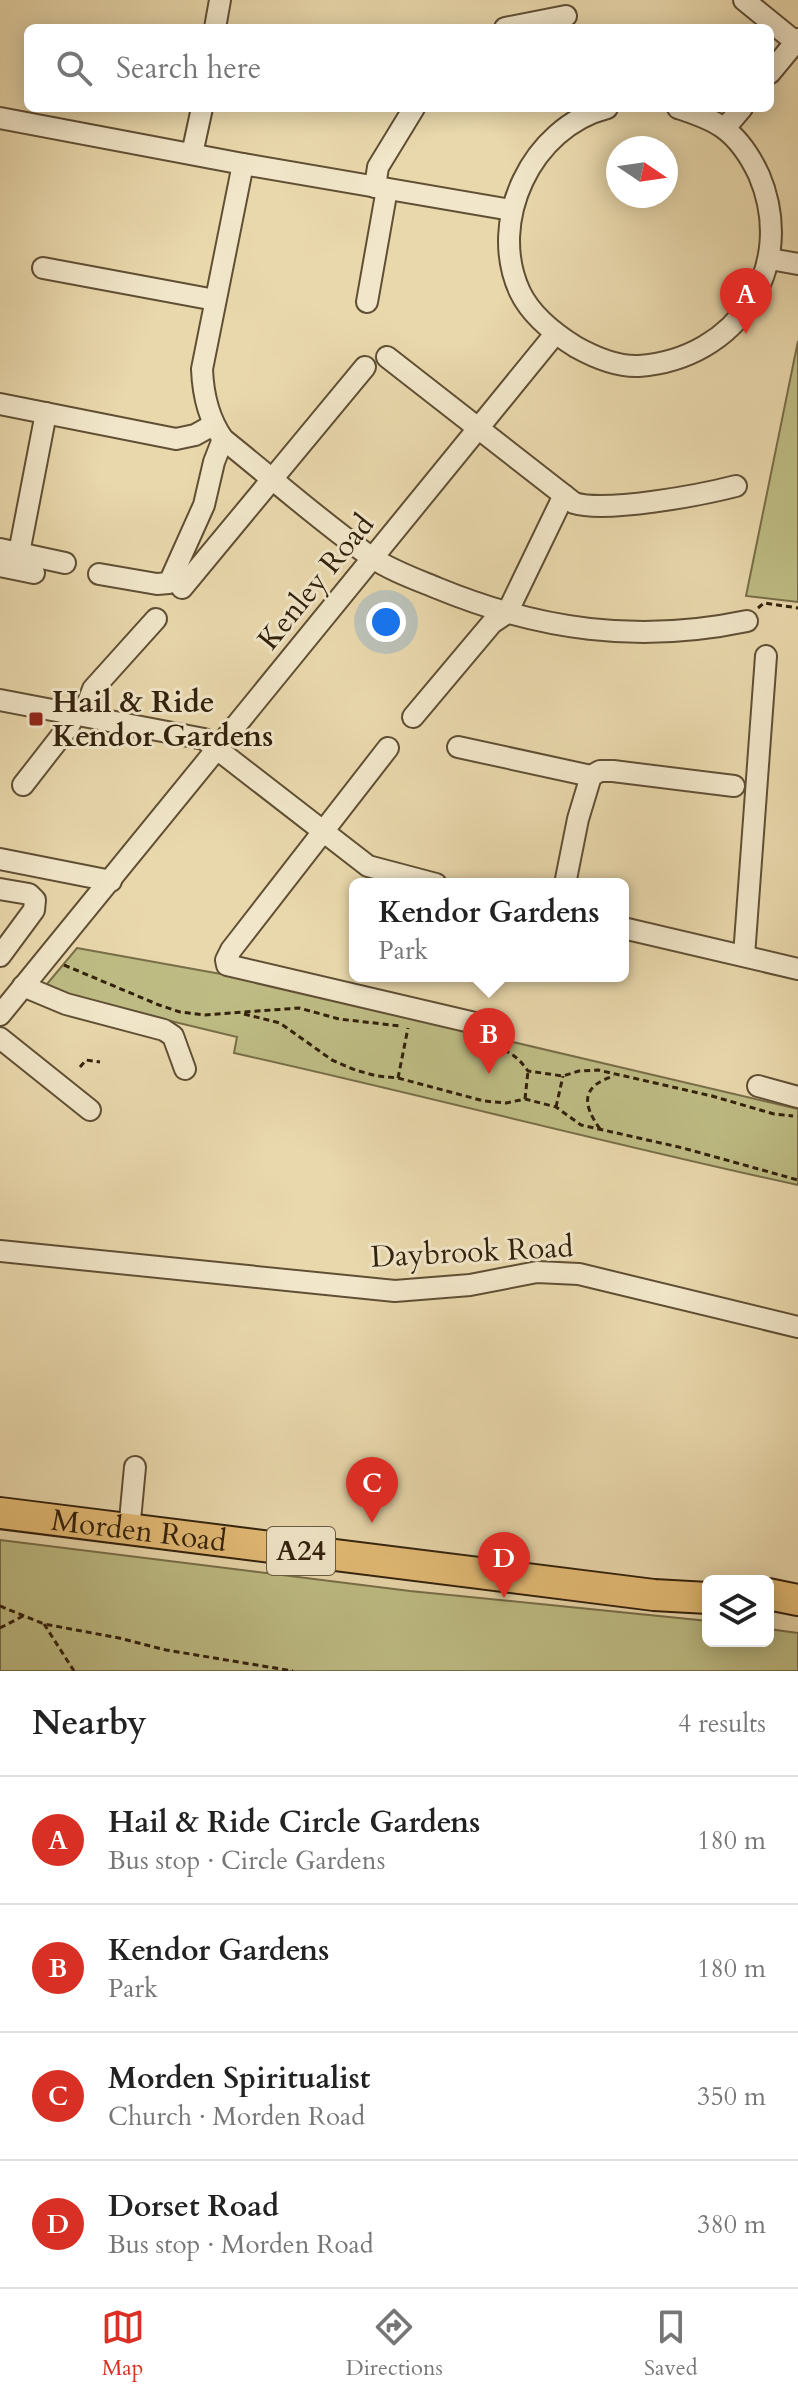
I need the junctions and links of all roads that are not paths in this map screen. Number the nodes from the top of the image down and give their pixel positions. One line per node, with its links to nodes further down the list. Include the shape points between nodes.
1 (220, 0): 4 (street)
2 (744, 0): 6 (street)
3 (565, 15): 5 (street)
4 (216, 24)
5 (523, 24)
6 (797, 42): 7 (street)
7 (774, 68)
8 (201, 112): 15 (street)
9 (412, 112): 17 (street, via 378,167)
10 (591, 112): 18 (street, via 566,127 532,163)
11 (692, 112): 14 (street)
12 (739, 112): 14 (street)
13 (0, 118): 15 (street)
14 (725, 128): 19 (street, via 751,160 766,191)
15 (192, 154): 16 (street)
16 (243, 164): 17 (street); 22 (street)
17 (381, 188): 18 (street); 23 (street)
18 (511, 210): 24 (street, via 508,231 521,295)
19 (770, 259): 20 (street); 24 (street, via 753,303 724,335 686,357 637,366 594,357)
20 (798, 264)
21 (43, 268): 22 (street)
22 (215, 300): 30 (street, via 202,369 205,399)
23 (367, 302)
24 (555, 334): 29 (street, Kenley Road)
25 (387, 357): 29 (street)
26 (365, 367): 31 (street)
27 (0, 404): 28 (street)
28 (46, 413): 30 (street, via 176,439); 34 (street)
29 (479, 430): 33 (street); 35 (street, Kenley Road)
30 (218, 432): 31 (street); 39 (street, via 204,505 169,583)
31 (272, 478): 35 (street); 40 (street)
32 (736, 486): 33 (street, via 592,507)
33 (564, 495): 41 (street)
34 (10, 551): 36 (street)
35 (373, 558): 41 (street); 50 (street, Kenley Road)
36 (65, 563)
37 (0, 566): 38 (street)
38 (34, 573)
39 (99, 574)
40 (182, 588)
41 (507, 613): 42 (street, via 557,626 641,632 695,630); 47 (street, via 492,623)
42 (752, 614)
43 (156, 619): 46 (street, via 93,689)
44 (766, 656): 63 (street)
45 (0, 700): 46 (street)
46 (79, 714): 50 (street, via 197,736); 52 (street)
47 (413, 717)
48 (458, 747): 51 (street)
49 (388, 748): 54 (street)
50 (218, 749): 54 (street); 58 (street, Kenley Road)
51 (591, 776): 53 (street, via 613,771); 57 (street)
52 (23, 785)
53 (734, 786)
54 (321, 832): 56 (street, via 368,866); 67 (street, via 231,950 227,965)
55 (0, 859): 58 (street)
56 (413, 878)
57 (566, 878)
58 (111, 881): 65 (street, Kenley Road)
59 (0, 889): 60 (street, via 35,900 34,910)
60 (9, 929): 62 (street)
61 (629, 929): 63 (street)
62 (0, 956)
63 (744, 956): 64 (street)
64 (798, 969)
65 (23, 986): 66 (street, Kenley Road); 69 (street, via 66,1004 164,1030 173,1036)
66 (2, 1008)
67 (493, 1037)
68 (0, 1038): 72 (street)
69 (185, 1069)
70 (758, 1086): 71 (street)
71 (798, 1097)
72 (90, 1110)
73 (0, 1251): 74 (street, Daybrook Road, via 395,1291 516,1275 579,1274)
74 (798, 1327)
75 (135, 1467): 77 (street)
76 (0, 1513): 77 (highway, Morden Road / A24)
77 (129, 1531): 79 (highway, Morden Road / A24)
78 (774, 1595): 80 (highway)
79 (702, 1598)
80 (798, 1600)
81 (774, 1615): 82 (highway)
82 (798, 1619)

